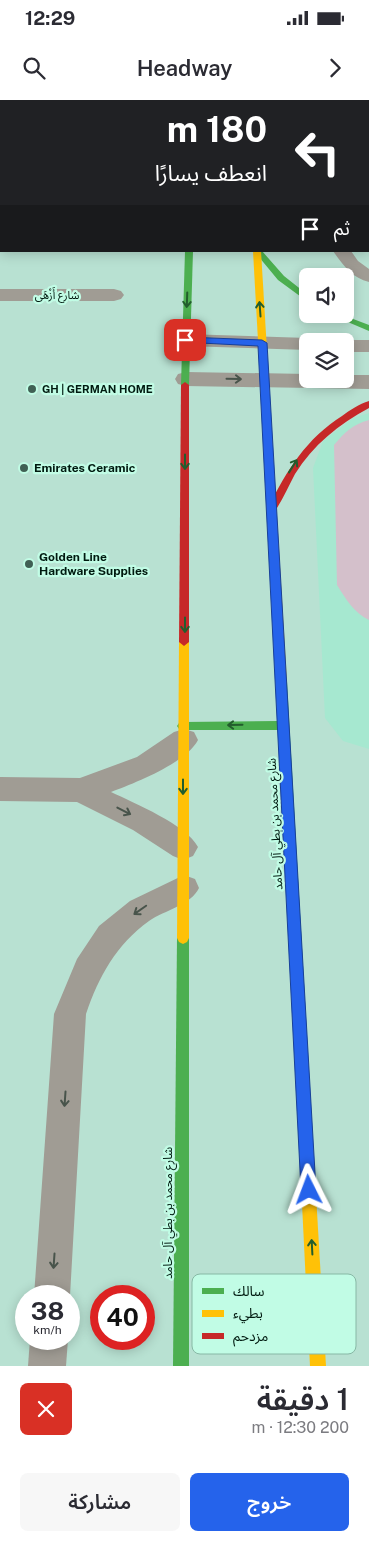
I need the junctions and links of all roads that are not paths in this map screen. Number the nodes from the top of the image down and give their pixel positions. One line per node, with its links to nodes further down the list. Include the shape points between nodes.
1 (189, 252): 11 (street, شارع محمد بن بطي آل حامد, one-way to 11)
2 (258, 252): 12 (street, شارع محمد بن بطي آل حامد, one-way to 2)
3 (259, 252): 6 (street, via 285,284)
4 (343, 252): 5 (lane, via 352,265)
5 (369, 277)
6 (299, 294)
7 (0, 295): 8 (street, شارع أَزْهَى)
8 (114, 295)
9 (354, 322): 10 (street)
10 (369, 328)
11 (185, 340): 12 (street); 16 (street, شارع محمد بن بطي آل حامد)
12 (262, 343): 13 (street); 17 (street, شارع محمد بن بطي آل حامد)
13 (299, 344)
14 (354, 346): 15 (street)
15 (369, 346)
16 (186, 379): 17 (street, one-way to 17); 22 (street, شارع محمد بن بطي آل حامد, one-way to 22)
17 (264, 380): 18 (street); 20 (street, شارع محمد بن بطي آل حامد)
18 (369, 382)
19 (369, 404): 20 (street, one-way to 19, via 294,463 311,443 331,425)
20 (272, 510): 21 (street, شارع محمد بن بطي آل حامد)
21 (284, 725): 22 (street, one-way to 22); 27 (street, شارع محمد بن بطي آل حامد, one-way to 21)
22 (184, 733): 24 (street, via 147,765); 25 (street, شارع محمد بن بطي آل حامد, one-way to 25)
23 (0, 789): 24 (street)
24 (80, 790): 25 (street, one-way to 25, via 143,821)
25 (183, 847): 26 (street, شارع محمد بن بطي آل حامد)
26 (184, 888): 28 (street, one-way to 28, via 151,902 122,922 98,948 81,979 70,1014); 31 (street, شارع محمد بن بطي آل حامد)
27 (313, 1274)
28 (53, 1285)
29 (48, 1350): 30 (street)
30 (47, 1366)
31 (181, 1366)

